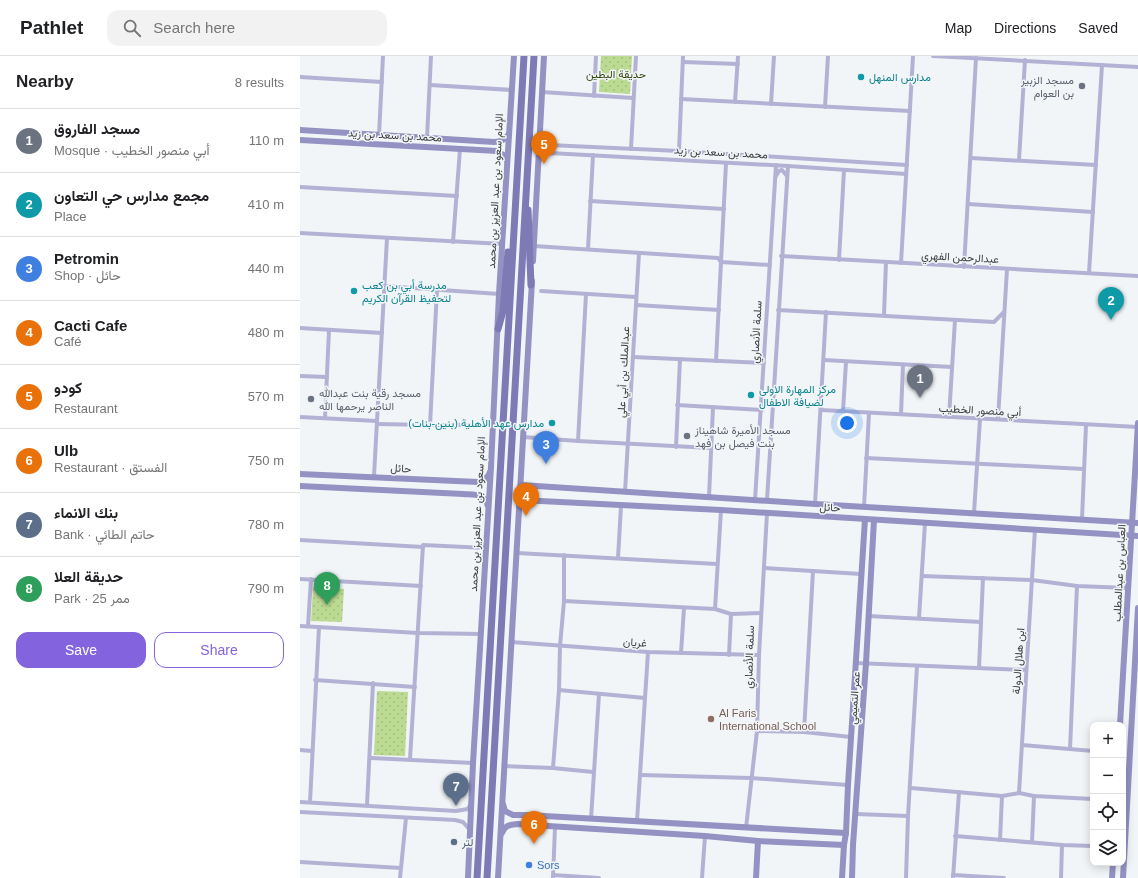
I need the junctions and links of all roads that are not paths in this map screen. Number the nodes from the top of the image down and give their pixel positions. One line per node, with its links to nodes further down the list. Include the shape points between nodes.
1 (383, 56): 24 (street)
2 (431, 56): 25 (street)
3 (514, 56): 26 (street, الإمام سعود بن عبد العزيز بن محمد)
4 (524, 56): 67 (main road, الإمام سعود بن عبد العزيز بن محمد)
5 (534, 56): 61 (main road)
6 (544, 56): 27 (street)
7 (596, 56): 28 (street)
8 (636, 56): 29 (street)
9 (683, 56): 19 (street)
10 (738, 56): 20 (street)
11 (774, 56): 32 (street)
12 (828, 56): 33 (street)
13 (914, 56): 34 (street)
14 (933, 56): 16 (street)
15 (1038, 56): 18 (street)
16 (976, 58): 17 (street); 47 (street)
17 (1025, 60): 18 (street); 48 (street)
18 (1038, 61): 21 (street)
19 (683, 62): 20 (street); 30 (street)
20 (738, 64): 31 (street)
21 (1102, 65): 22 (street); 54 (street)
22 (1138, 67)
23 (300, 77): 24 (street)
24 (382, 82): 37 (street)
25 (430, 85): 26 (street); 39 (street)
26 (512, 90): 36 (street, الإمام سعود بن عبد العزيز بن محمد)
27 (542, 92): 28 (street); 38 (street)
28 (594, 96): 29 (street)
29 (633, 98): 43 (street)
30 (681, 99): 31 (street); 45 (street)
31 (735, 102): 32 (street)
32 (771, 104): 33 (street)
33 (825, 107): 34 (street)
34 (910, 111): 53 (street)
35 (300, 130): 37 (street, محمد بن سعد بن زيد)
36 (509, 134): 41 (street, via 506,139); 50 (street, الإمام سعود بن عبد العزيز بن محمد)
37 (379, 135): 39 (street, محمد بن سعد بن زيد)
38 (540, 137): 43 (street, محمد بن سعد بن زيد, via 549,145); 49 (street)
39 (427, 138): 41 (street, محمد بن سعد بن زيد)
40 (300, 140): 42 (street, محمد بن سعد بن زيد)
41 (494, 142): 44 (street, via 498,146)
42 (460, 149): 44 (street, محمد بن سعد بن زيد); 62 (street)
43 (630, 149): 45 (street, محمد بن سعد بن زيد)
44 (492, 150): 50 (street, via 502,153)
45 (679, 151): 53 (street, محمد بن سعد بن زيد)
46 (593, 155): 49 (street, محمد بن سعد بن زيد, via 550,153 543,155); 51 (street, محمد بن سعد بن زيد); 63 (street)
47 (971, 158): 48 (street); 64 (street)
48 (1019, 160): 54 (street)
49 (538, 161): 72 (street)
50 (507, 162): 71 (street, الإمام سعود بن عبد العزيز بن محمد)
51 (726, 162): 52 (street, محمد بن سعد بن زيد); 65 (street)
52 (776, 165): 55 (street, محمد بن سعد بن زيد); 59 (street, سلمة الأنصاري)
53 (907, 165): 57 (street)
54 (1096, 165): 66 (street)
55 (788, 166): 56 (street, محمد بن سعد بن زيد); 58 (street, سلمة الأنصاري)
56 (844, 170): 57 (street, محمد بن سعد بن زيد); 76 (street)
57 (906, 174): 79 (street)
58 (787, 176): 59 (street, via 782,170); 75 (street, سلمة الأنصاري)
59 (775, 177): 80 (street, سلمة الأنصاري)
60 (300, 187): 62 (street)
61 (526, 192): 85 (main road, via 530,219); 275 (main road)
62 (456, 196): 70 (street)
63 (590, 201): 65 (street); 73 (street)
64 (968, 204): 66 (street); 81 (street)
65 (724, 209): 77 (street)
66 (1093, 212): 83 (street)
67 (514, 226): 100 (main road, via 507,257 503,311); 274 (main road, الإمام سعود بن عبد العزيز بن محمد)
68 (300, 233): 69 (street)
69 (387, 238): 70 (street); 86 (street)
70 (453, 242): 71 (street)
71 (503, 244): 89 (street, الإمام سعود بن عبد العزيز بن محمد)
72 (534, 246): 73 (street); 85 (street)
73 (588, 249): 74 (street)
74 (639, 253): 77 (street, via 718,258); 91 (street, عبدالملك بن أبي علي)
75 (781, 256): 76 (street, عبدالرحمن الفهري); 94 (street, سلمة الأنصاري)
76 (839, 260): 78 (street, عبدالرحمن الفهري)
77 (721, 262): 80 (street); 93 (street)
78 (886, 262): 79 (street, عبدالرحمن الفهري); 97 (street)
79 (901, 263): 81 (street, عبدالرحمن الفهري)
80 (770, 265): 108 (street, سلمة الأنصاري)
81 (964, 267): 82 (street, عبدالرحمن الفهري)
82 (1007, 269): 83 (street, عبدالرحمن الفهري); 96 (street)
83 (1089, 274): 84 (street, عبدالرحمن الفهري)
84 (1138, 276)
85 (531, 285): 131 (street)
86 (384, 286): 87 (street); 102 (street)
87 (436, 290): 89 (street); 129 (street)
88 (541, 291): 90 (street)
89 (499, 294): 100 (street, الإمام سعود بن عبد العزيز بن محمد)
90 (586, 294): 91 (street); 132 (street)
91 (636, 297): 92 (street, عبدالملك بن أبي علي)
92 (636, 305): 93 (street); 103 (street, عبدالملك بن أبي علي)
93 (719, 310): 106 (street)
94 (778, 310): 95 (street); 151 (street, سلمة الأنصاري)
95 (826, 312): 97 (street); 105 (street)
96 (1004, 312): 98 (street, via 994,322); 124 (street)
97 (884, 315): 98 (street)
98 (955, 320): 110 (street)
99 (300, 328): 101 (street)
100 (498, 329): 127 (street, الإمام سعود بن عبد العزيز بن محمد)
101 (329, 330): 102 (street); 112 (street)
102 (382, 333): 125 (street)
103 (633, 357): 104 (street); 133 (street, عبدالملك بن أبي علي)
104 (680, 359): 106 (street); 113 (street)
105 (824, 360): 107 (street); 116 (street)
106 (716, 361): 108 (street)
107 (846, 362): 109 (street); 117 (street)
108 (764, 363): 115 (street, سلمة الأنصاري)
109 (903, 365): 110 (street); 119 (street)
110 (952, 367): 121 (street)
111 (300, 376): 112 (street)
112 (327, 377): 122 (street)
113 (677, 406): 114 (street); 134 (street)
114 (713, 407): 115 (street); 135 (street)
115 (762, 410): 150 (street, سلمة الأنصاري)
116 (820, 410): 117 (street, أبي منصور الخطيب); 153 (street)
117 (843, 411): 118 (street, أبي منصور الخطيب)
118 (869, 413): 119 (street, أبي منصور الخطيب); 136 (street)
119 (901, 414): 121 (street, أبي منصور الخطيب)
120 (300, 417): 122 (street)
121 (949, 417): 123 (street, أبي منصور الخطيب)
122 (325, 418): 125 (street)
123 (980, 419): 124 (street, أبي منصور الخطيب); 137 (street)
124 (998, 419): 128 (street, أبي منصور الخطيب)
125 (377, 422): 129 (street); 141 (street)
126 (1138, 423): 130 (street, العباس بن عبدالمطلب)
127 (493, 425): 129 (street); 138 (street, الإمام سعود بن عبد العزيز بن محمد)
128 (1086, 425): 130 (street, أبي منصور الخطيب); 139 (street)
129 (430, 426)
130 (1138, 427): 164 (street, العباس بن عبدالمطلب)
131 (523, 436): 132 (street); 143 (street)
132 (578, 441): 133 (street)
133 (628, 444): 134 (street); 146 (street, عبدالملك بن أبي علي)
134 (676, 447): 135 (street)
135 (711, 448): 148 (street)
136 (866, 458): 137 (street); 155 (street)
137 (978, 463): 139 (street); 159 (street)
138 (491, 467): 142 (street, حائل, via 489,476 484,480); 156 (street, الإمام سعود بن عبد العزيز بن محمد)
139 (1084, 469): 161 (street)
140 (300, 474): 141 (street, حائل)
141 (374, 476): 142 (street, حائل)
142 (472, 482): 147 (street, via 477,488)
143 (521, 485): 145 (street, حائل); 149 (street)
144 (300, 486): 147 (street, حائل)
145 (531, 486): 146 (street, حائل); 152 (street)
146 (625, 492): 148 (street, حائل)
147 (470, 494): 156 (street, حائل, via 486,500)
148 (710, 497): 150 (street, حائل)
149 (520, 500): 152 (street, حائل); 170 (street)
150 (756, 500): 151 (street, حائل)
151 (767, 500): 153 (street, حائل)
152 (530, 501): 154 (street, حائل)
153 (815, 504): 155 (street, حائل)
154 (621, 506): 157 (street, حائل); 172 (street)
155 (864, 507): 159 (street, حائل)
156 (489, 509): 169 (street, الإمام سعود بن عبد العزيز بن محمد)
157 (721, 510): 158 (street, حائل); 173 (street)
158 (767, 513): 160 (street, حائل); 174 (street, سلمة الأنصاري)
159 (974, 513): 161 (street, حائل)
160 (865, 519): 162 (street, حائل); 176 (street)
161 (1082, 519): 164 (street, حائل)
162 (874, 520): 163 (street, حائل); 191 (street, عمر التميمي)
163 (925, 523): 165 (street, حائل); 177 (street)
164 (1135, 523): 166 (street, العباس بن عبدالمطلب)
165 (1035, 529): 166 (street, حائل); 181 (street, ابن هلال الدولة)
166 (1135, 536): 184 (street, العباس بن عبدالمطلب)
167 (300, 540): 168 (street)
168 (423, 546): 169 (street); 182 (street)
169 (486, 548): 198 (street, الإمام سعود بن عبد العزيز بن محمد)
170 (517, 553): 171 (street); 199 (street)
171 (564, 555): 172 (street); 185 (street)
172 (618, 558): 173 (street)
173 (717, 564): 188 (street)
174 (764, 568): 175 (street); 189 (street, سلمة الأنصاري)
175 (813, 571): 176 (street); 218 (street)
176 (861, 574): 205 (street)
177 (922, 576): 178 (street); 192 (street)
178 (983, 578): 181 (street); 193 (street)
179 (300, 579): 180 (street)
180 (311, 579): 182 (street); 195 (street)
181 (1032, 580): 183 (street); 209 (street, ابن هلال الدولة)
182 (421, 586): 197 (street)
183 (1076, 586): 184 (street); 221 (street)
184 (1128, 588): 216 (street, العباس بن عبدالمطلب)
185 (564, 601): 186 (street); 200 (street)
186 (684, 608): 188 (street); 202 (street)
187 (1138, 608): 286 (street, العباس بن عبدالمطلب)
188 (716, 609): 190 (street)
189 (761, 613): 190 (street); 204 (street, سلمة الأنصاري)
190 (731, 614): 203 (street)
191 (868, 616): 192 (street); 206 (street, عمر التميمي)
192 (919, 618): 193 (street)
193 (981, 622): 208 (street)
194 (300, 626): 195 (street)
195 (308, 626): 196 (street)
196 (319, 627): 197 (street); 210 (street)
197 (418, 632): 198 (street); 212 (street)
198 (481, 634): 227 (street, الإمام سعود بن عبد العزيز بن محمد)
199 (511, 642): 200 (street, غريان); 228 (street)
200 (560, 646): 201 (street, غريان); 213 (street)
201 (648, 652): 202 (street, غريان); 215 (street)
202 (681, 654): 203 (street, غريان)
203 (729, 655): 204 (street, غريان)
204 (759, 655): 217 (street, سلمة الأنصاري)
205 (856, 663): 206 (street); 219 (street)
206 (866, 663): 207 (street); 247 (street, عمر التميمي)
207 (917, 666): 208 (street); 234 (street)
208 (979, 668): 209 (street)
209 (1026, 670): 220 (street, ابن هلال الدولة)
210 (316, 680): 211 (street); 223 (street)
211 (374, 683): 212 (street); 225 (street)
212 (415, 687): 226 (street)
213 (558, 690): 214 (street); 229 (street)
214 (599, 694): 215 (street); 230 (street)
215 (645, 698): 231 (street)
216 (1120, 722)
217 (757, 731): 218 (street); 232 (street, سلمة الأنصاري)
218 (804, 732): 219 (street)
219 (851, 737): 233 (street)
220 (1022, 745): 221 (street); 236 (street, ابن هلال الدولة)
221 (1070, 749): 224 (street)
222 (300, 750): 223 (street)
223 (312, 751): 241 (street)
224 (1090, 751)
225 (371, 758): 226 (street); 244 (street)
226 (410, 759): 227 (street)
227 (473, 763): 243 (street, الإمام سعود بن عبد العزيز بن محمد)
228 (504, 766): 229 (street); 242 (street)
229 (553, 768): 230 (street)
230 (593, 772): 250 (street)
231 (641, 775): 232 (street); 252 (street)
232 (751, 778): 233 (street); 254 (street, سلمة الأنصاري)
233 (848, 785): 256 (street)
234 (911, 788): 235 (street); 248 (street)
235 (959, 792): 237 (street); 258 (street)
236 (1019, 793): 237 (street); 238 (street)
237 (1002, 796): 260 (street)
238 (1034, 796): 239 (street); 262 (street)
239 (1090, 798)
240 (300, 802): 241 (street)
241 (310, 802): 244 (street)
242 (502, 802): 250 (street, via 505,811 513,815); 259 (street)
243 (471, 803): 245 (street, via 468,809); 255 (street, الإمام سعود بن عبد العزيز بن محمد)
244 (367, 806): 245 (street)
245 (456, 811): 251 (street, via 458,816)
246 (300, 812): 249 (street)
247 (856, 814): 248 (street); 264 (street, عمر التميمي)
248 (908, 816): 282 (street)
249 (406, 818): 251 (street); 269 (street)
250 (591, 819): 252 (street)
251 (455, 820): 255 (street, via 463,822)
252 (637, 821): 254 (street)
253 (555, 827): 257 (street); 259 (street, via 508,825 504,827); 270 (street)
254 (746, 828): 256 (street)
255 (470, 830): 273 (street, الإمام سعود بن عبد العزيز بن محمد)
256 (846, 833): 263 (street)
257 (705, 836): 261 (street); 278 (street)
258 (955, 836): 260 (street); 271 (street)
259 (500, 838): 276 (street)
260 (1000, 840): 262 (street)
261 (758, 841): 263 (street); 279 (street)
262 (1032, 842): 265 (street)
263 (844, 845): 264 (street); 280 (street)
264 (854, 845): 281 (street, عمر التميمي)
265 (1062, 845): 266 (street); 284 (street)
266 (1090, 846)
267 (300, 862): 269 (street)
268 (1113, 866): 285 (street)
269 (401, 868): 272 (street)
270 (553, 876): 277 (street)
271 (953, 877): 283 (street)
272 (400, 878)
273 (468, 878)
274 (477, 878)
275 (487, 878)
276 (498, 878)
277 (599, 878)
278 (702, 878)
279 (756, 878)
280 (842, 878)
281 (852, 878)
282 (906, 878)
283 (1004, 878)
284 (1061, 878)
285 (1112, 878)
286 (1123, 878)

